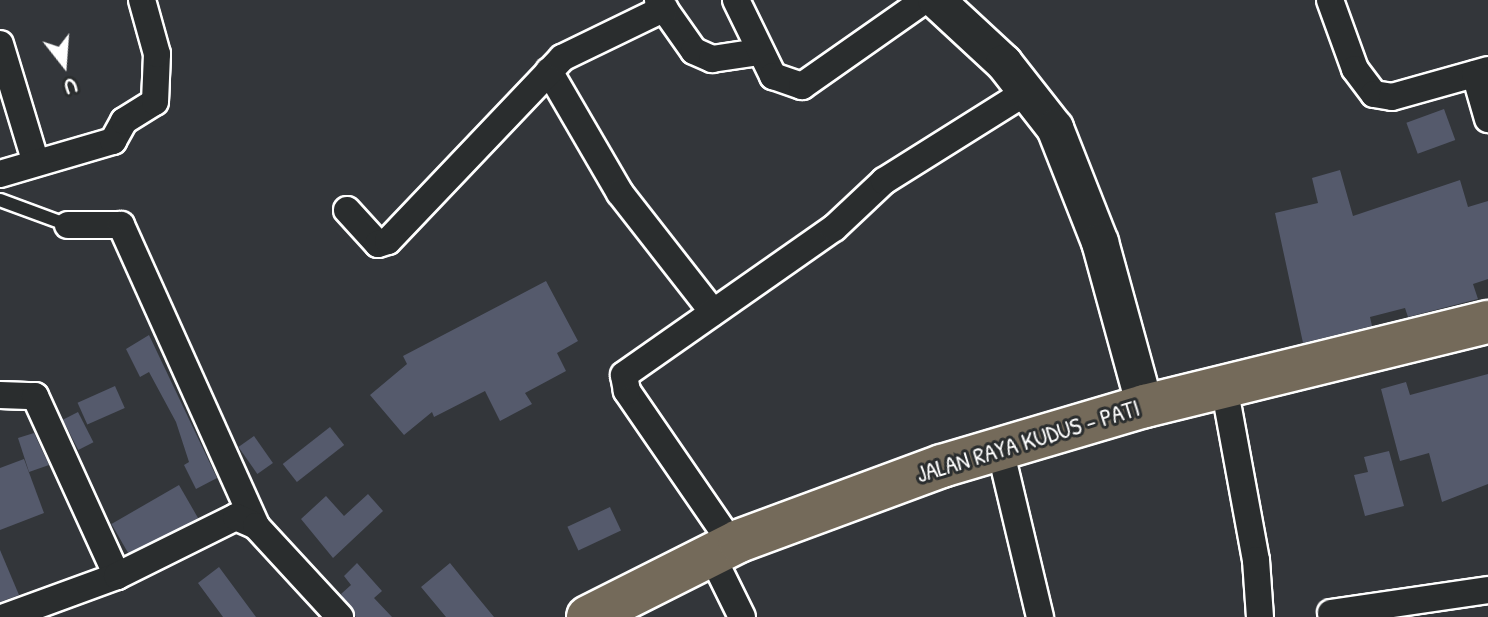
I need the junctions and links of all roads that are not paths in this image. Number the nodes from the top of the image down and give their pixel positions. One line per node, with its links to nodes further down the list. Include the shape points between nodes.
1 (142, 0): 13 (street, via 157,54 155,102 124,121 113,141)
2 (736, 0): 8 (street)
3 (925, 0): 8 (street, via 814,82 781,84)
4 (936, 0): 11 (main road)
5 (1330, 0): 10 (street, via 1355,69 1374,94 1392,97)
6 (662, 4): 8 (street, via 681,35 703,55); 9 (street, via 562,58)
7 (0, 44): 13 (street)
8 (759, 52)
9 (549, 71): 16 (street, via 388,241 378,244); 18 (street, via 620,193)
10 (1482, 72): 12 (street)
11 (1029, 90): 18 (street, via 884,181 834,228); 22 (main road, via 1074,166)
12 (1488, 119)
13 (36, 163): 14 (street)
14 (0, 174)
15 (0, 200): 17 (lane)
16 (347, 210)
17 (68, 225): 24 (street, via 121,225)
18 (713, 312): 25 (street, via 622,379)
19 (1488, 322): 20 (highway, JALAN RAYA KUDUS - PATI)
20 (1224, 386): 22 (highway, JALAN RAYA KUDUS - PATI); 34 (street, via 1256,560)
21 (0, 395): 26 (street, via 35,396)
22 (1145, 406): 23 (highway, JALAN RAYA KUDUS - PATI)
23 (1000, 449): 25 (highway, JALAN RAYA KUDUS - PATI, via 831,503); 33 (street)
24 (256, 526): 26 (street, via 231,518); 30 (street)
25 (721, 549): 31 (highway, JALAN RAYA KUDUS - PATI); 32 (street)
26 (117, 576): 29 (street)
27 (1488, 590): 28 (street)
28 (1331, 613)
29 (5, 617)
30 (340, 617)
31 (588, 617)
32 (742, 617)
33 (1040, 617)
34 (1260, 617)

